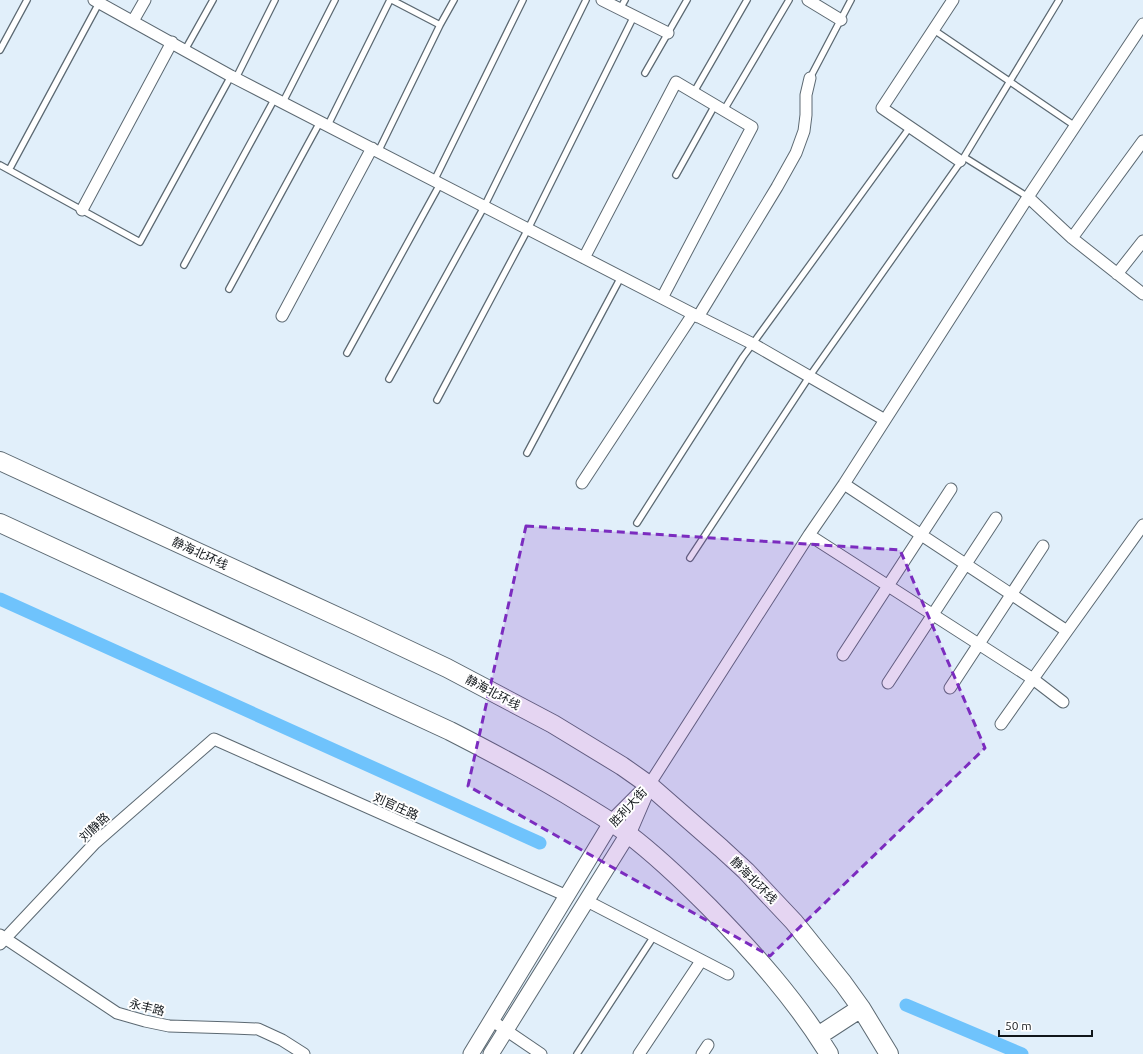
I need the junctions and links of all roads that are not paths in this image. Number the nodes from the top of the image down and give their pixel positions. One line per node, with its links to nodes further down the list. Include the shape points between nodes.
1 (27, 0): 28 (lane)
2 (145, 0): 22 (street)
3 (213, 0): 29 (lane)
4 (275, 0): 31 (lane)
5 (335, 0): 35 (lane)
6 (454, 0): 24 (lane)
7 (523, 0): 46 (lane)
8 (586, 0): 48 (lane)
9 (602, 0): 19 (street)
10 (687, 0): 26 (lane)
11 (747, 0): 34 (lane)
12 (789, 0): 36 (lane)
13 (808, 0): 21 (street)
14 (851, 0): 21 (lane)
15 (953, 0): 25 (street)
16 (1059, 0): 33 (lane)
17 (97, 1): 22 (street); 44 (lane)
18 (395, 1): 24 (lane); 37 (lane)
19 (623, 4): 20 (street)
20 (634, 16): 26 (street); 50 (lane)
21 (840, 20): 32 (lane)
22 (133, 21): 27 (street)
23 (1143, 24): 38 (street)
24 (440, 25): 41 (lane)
25 (934, 30): 33 (lane); 39 (street, via 882,108)
26 (668, 33): 30 (lane)
27 (172, 42): 29 (street); 49 (street)
28 (0, 50)
29 (185, 50): 31 (street)
30 (645, 73)
31 (234, 77): 35 (street); 49 (lane, via 140,242)
32 (810, 78): 61 (street, via 804,132 796,153)
33 (1010, 81): 38 (lane); 42 (lane)
34 (694, 92): 36 (street); 53 (street, via 676,82)
35 (279, 100): 37 (street); 54 (lane)
36 (719, 107): 45 (lane); 59 (street, via 752,127)
37 (324, 124): 41 (street); 57 (lane)
38 (1075, 126): 47 (street)
39 (910, 127): 42 (street); 62 (lane)
40 (1143, 140): 51 (street)
41 (375, 150): 46 (street); 60 (street)
42 (962, 159): 47 (lane); 64 (lane)
43 (0, 165): 44 (lane)
44 (9, 170): 49 (lane)
45 (676, 175)
46 (437, 182): 48 (street); 63 (lane)
47 (1028, 197): 51 (street); 67 (street)
48 (484, 207): 50 (street); 65 (lane)
49 (82, 210)
50 (528, 229): 53 (street); 66 (lane)
51 (1072, 238): 55 (street)
52 (1143, 241): 55 (street)
53 (584, 258): 56 (street)
54 (184, 265)
55 (1117, 274): 58 (street)
56 (621, 277): 59 (street); 68 (lane)
57 (229, 289)
58 (1143, 294)
59 (662, 298): 61 (street)
60 (282, 316)
61 (696, 316): 62 (street); 70 (street)
62 (753, 344): 64 (street); 75 (lane)
63 (347, 353)
64 (809, 377): 67 (street); 80 (lane)
65 (389, 379)
66 (437, 400)
67 (885, 420): 71 (street)
68 (527, 453)
69 (0, 461): 94 (highway, 静海北环线, via 447,668 553,724)
70 (582, 483)
71 (844, 484): 77 (street); 78 (street)
72 (951, 489): 78 (street)
73 (996, 518): 81 (street)
74 (0, 522): 95 (highway, via 450,731 507,760)
75 (637, 523)
76 (1143, 525): 85 (street)
77 (809, 535): 82 (street); 94 (street)
78 (921, 535): 81 (street); 82 (street)
79 (1043, 546): 83 (street)
80 (690, 558)
81 (966, 564): 83 (street); 84 (street)
82 (888, 586): 84 (street); 87 (street)
83 (1011, 594): 85 (street); 86 (street)
84 (933, 615): 86 (street); 89 (street)
85 (1067, 631): 88 (street)
86 (978, 645): 88 (street); 90 (street)
87 (844, 654)
88 (1033, 680): 91 (street); 92 (street)
89 (888, 683)
90 (950, 688)
91 (1063, 702)
92 (1001, 724)
93 (214, 739): 97 (street, 刘官庄路); 100 (street, 刘静路, via 95,843)
94 (649, 785): 95 (main road, 胜利大街); 96 (main road, 胜利大街); 103 (highway, 静海北环线, via 721,848 766,892 794,922)
95 (612, 823): 96 (highway); 97 (main road, 胜利大街)
96 (628, 834): 98 (main road, 胜利大街); 106 (highway, via 689,887 736,935 781,986)
97 (567, 896): 104 (main road, 胜利大街)
98 (587, 901): 99 (street); 105 (main road, 胜利大街)
99 (654, 936): 101 (street); 111 (lane)
100 (2, 939): 107 (street, 永丰路, via 117,1013 169,1026 258,1030 282,1040)
101 (701, 961): 102 (street); 112 (street)
102 (728, 974)
103 (861, 1008): 106 (highway); 114 (highway, 静海北环线)
104 (491, 1020): 105 (street); 108 (main road, 胜利大街)
105 (506, 1031): 109 (main road, 胜利大街); 110 (street)
106 (818, 1036): 113 (highway)
107 (304, 1054)
108 (471, 1054)
109 (491, 1054)
110 (541, 1054)
111 (577, 1054)
112 (639, 1054)
113 (829, 1054)
114 (889, 1054)

